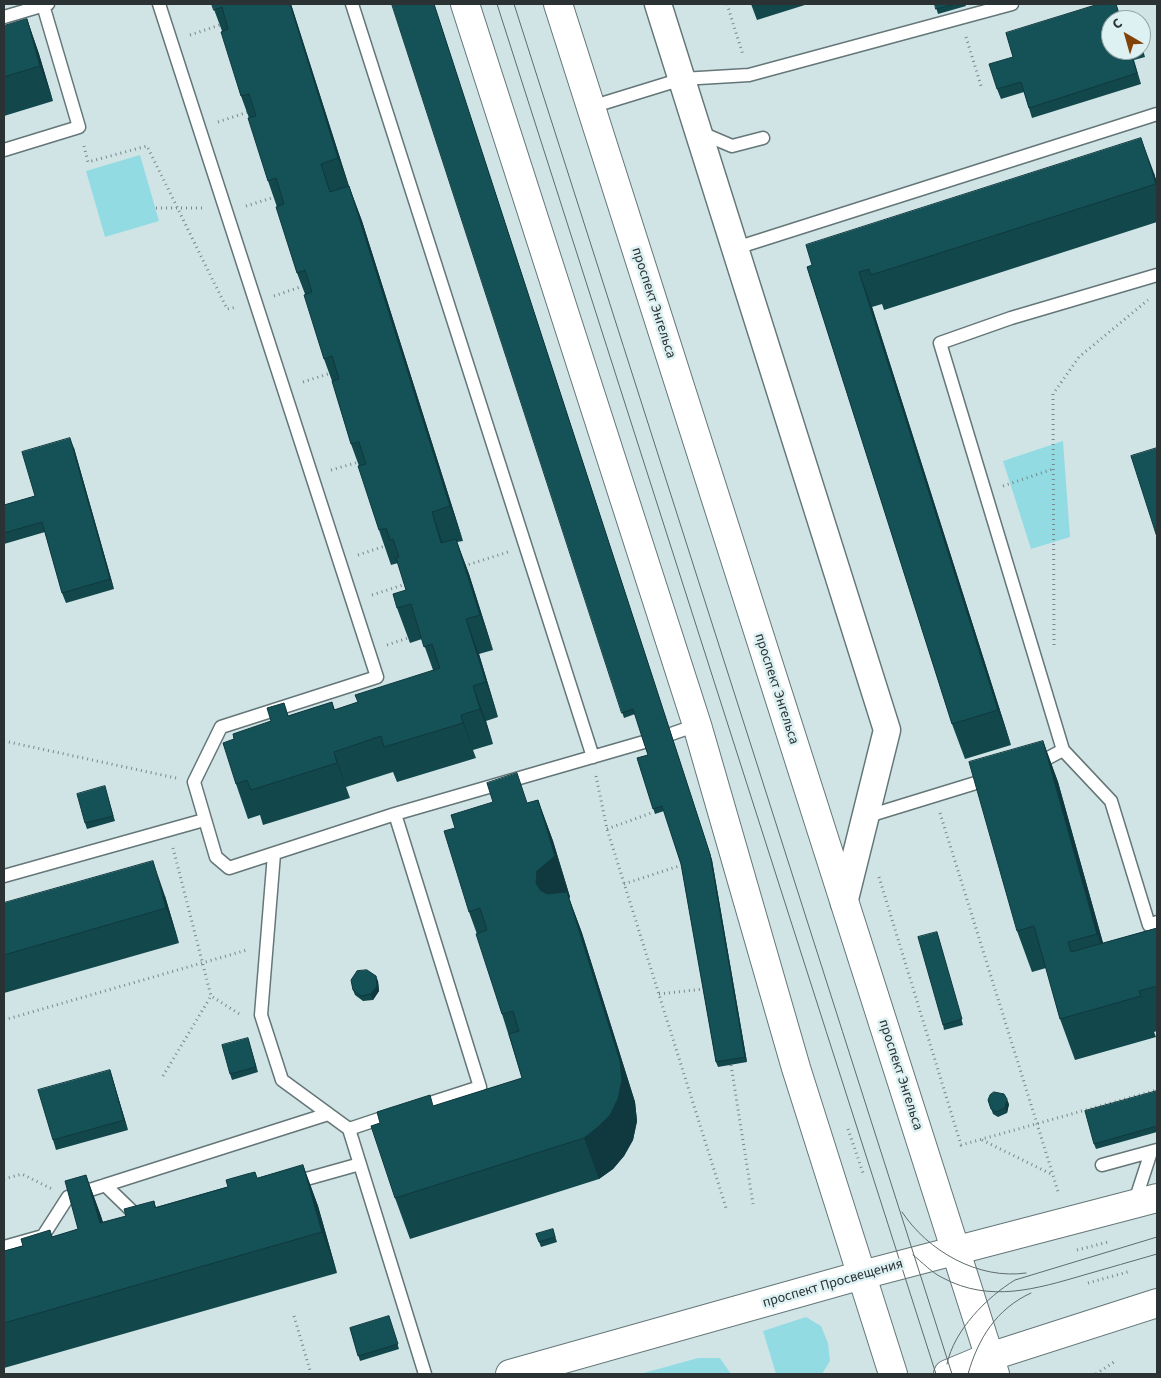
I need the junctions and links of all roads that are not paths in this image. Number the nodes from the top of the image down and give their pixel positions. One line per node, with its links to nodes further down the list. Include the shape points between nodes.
1 (159, 4): 26 (lane, via 377,677 221,727 194,782)
2 (352, 4): 21 (lane)
3 (465, 4): 17 (main road)
4 (558, 4): 10 (main road, проспект Энгельса)
5 (658, 4): 9 (street)
6 (1012, 4): 9 (lane, via 749,74)
7 (46, 5): 8 (lane); 14 (lane, via 79,126)
8 (4, 17)
9 (682, 79): 10 (lane); 12 (street)
10 (591, 107): 29 (main road, проспект Энгельса)
11 (1157, 114): 15 (lane)
12 (699, 132): 13 (lane, via 732,146); 15 (street)
13 (763, 138)
14 (4, 150)
15 (736, 248): 25 (street, via 887,730)
16 (1157, 275): 20 (lane, via 940,342)
17 (697, 725): 18 (lane); 42 (main road, via 796,1068)
18 (671, 734)
19 (644, 742): 21 (lane)
20 (1063, 750): 22 (lane); 30 (lane, via 1111,801 1149,925)
21 (593, 757): 24 (lane)
22 (1019, 770)
23 (1000, 776): 25 (lane)
24 (395, 814): 27 (lane); 32 (lane, via 480,1087)
25 (865, 817): 29 (street)
26 (204, 820): 27 (lane, via 216,857 229,868); 28 (lane)
27 (274, 854): 31 (lane, via 261,1015 282,1080)
28 (4, 876)
29 (844, 903): 41 (main road, проспект Энгельса)
30 (1157, 922)
31 (328, 1114): 32 (lane); 36 (lane)
32 (349, 1129): 34 (lane)
33 (1154, 1151): 35 (lane); 38 (lane)
34 (360, 1164): 37 (lane); 45 (lane)
35 (1102, 1165)
36 (105, 1185): 39 (lane, via 135,1217); 40 (lane, via 68,1197 44,1236)
37 (275, 1188)
38 (1146, 1201): 41 (main road, проспект Просвещения)
39 (154, 1223)
40 (4, 1247)
41 (956, 1250): 42 (main road, проспект Просвещения); 44 (main road, проспект Энгельса)
42 (862, 1274): 46 (main road, проспект Просвещения); 47 (main road)
43 (1157, 1303): 44 (main road)
44 (992, 1366): 48 (main road)
45 (425, 1374)
46 (510, 1374)
47 (893, 1374)
48 (948, 1374)

